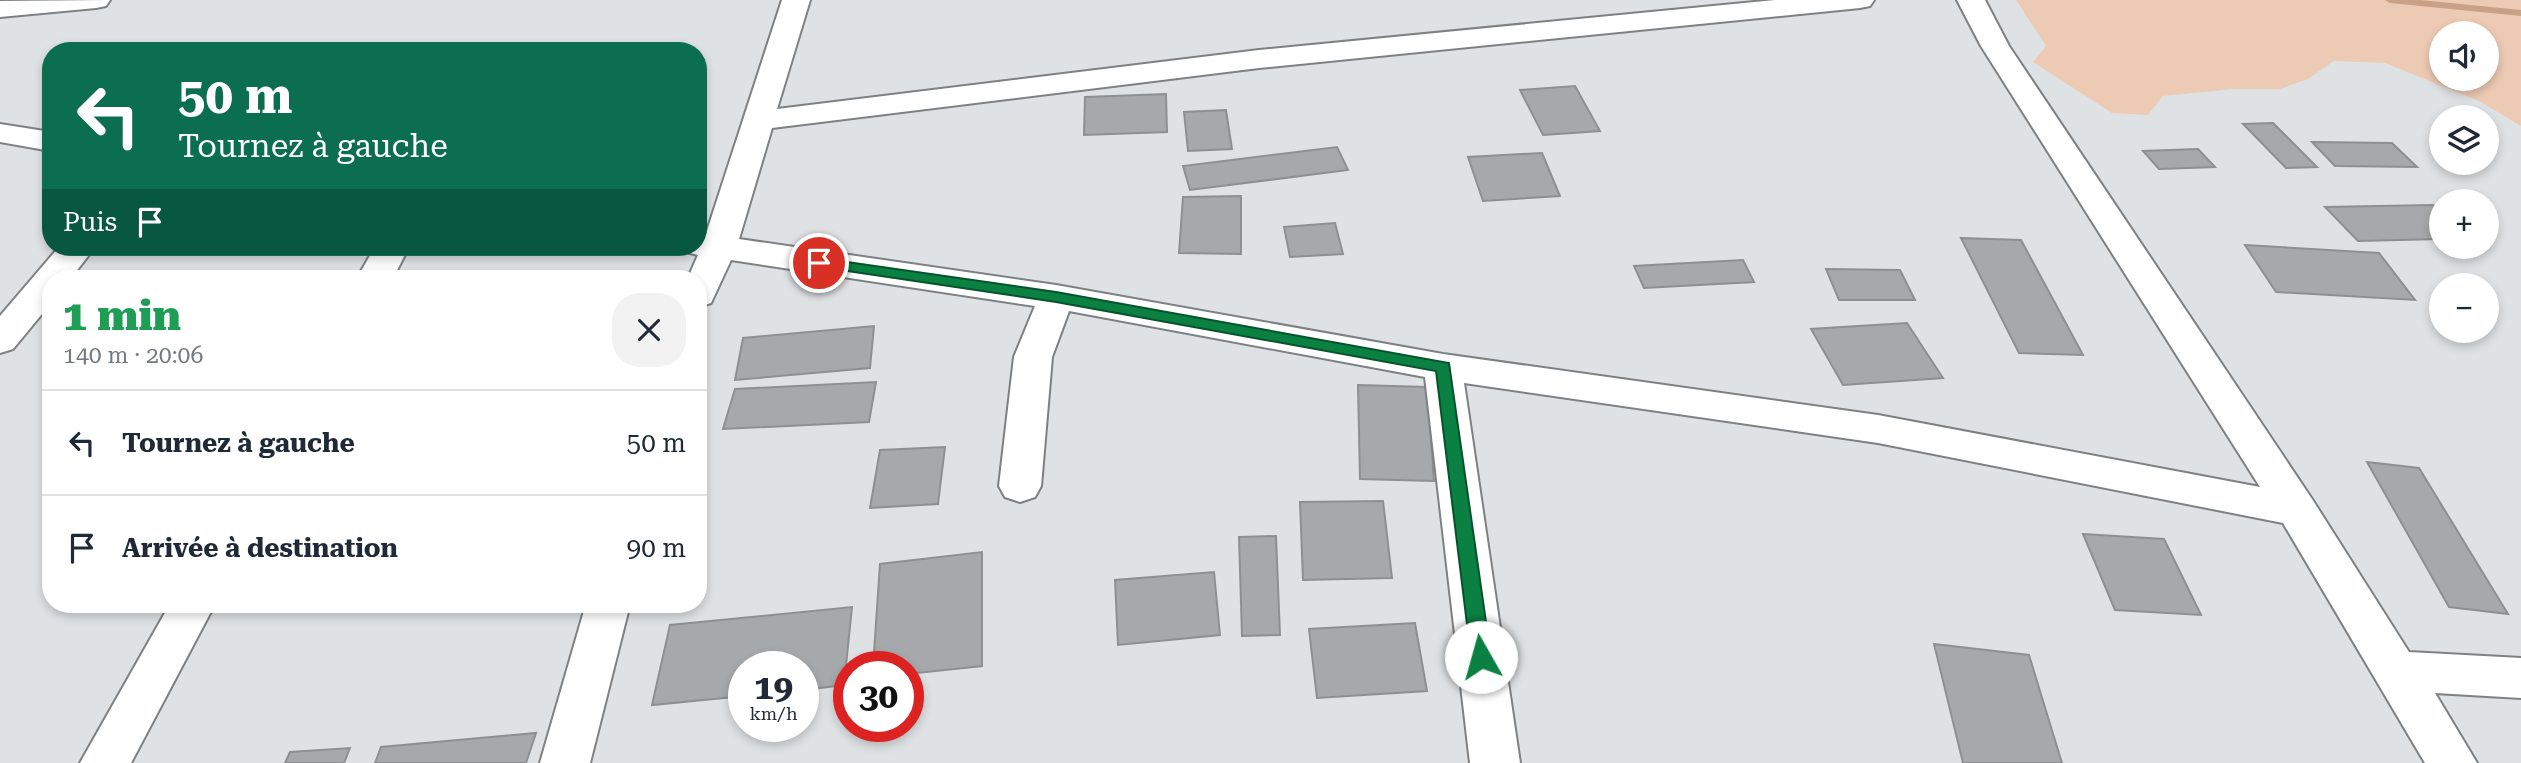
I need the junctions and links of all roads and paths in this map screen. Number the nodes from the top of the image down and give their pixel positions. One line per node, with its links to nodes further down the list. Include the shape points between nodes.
1 (96, 0): 5 (street)
2 (796, 0): 6 (street)
3 (1860, 0): 6 (street, via 1259,59)
4 (1971, 0): 17 (street, via 1996,46)
5 (0, 9)
6 (761, 120): 9 (street)
7 (0, 133): 8 (street)
8 (42, 140)
9 (709, 246): 13 (street)
10 (70, 256): 11 (street)
11 (59, 270)
12 (42, 290): 14 (street)
13 (1056, 297): 15 (street); 16 (street, via 1033,357)
14 (0, 340)
15 (1443, 367): 17 (street, via 1878,429); 24 (street)
16 (1020, 486)
17 (2297, 510): 20 (street)
18 (188, 613): 22 (street)
19 (606, 613): 23 (street)
20 (2397, 671): 21 (street); 25 (street)
21 (2521, 678)
22 (105, 763)
23 (565, 763)
24 (1495, 763)
25 (2452, 763)

